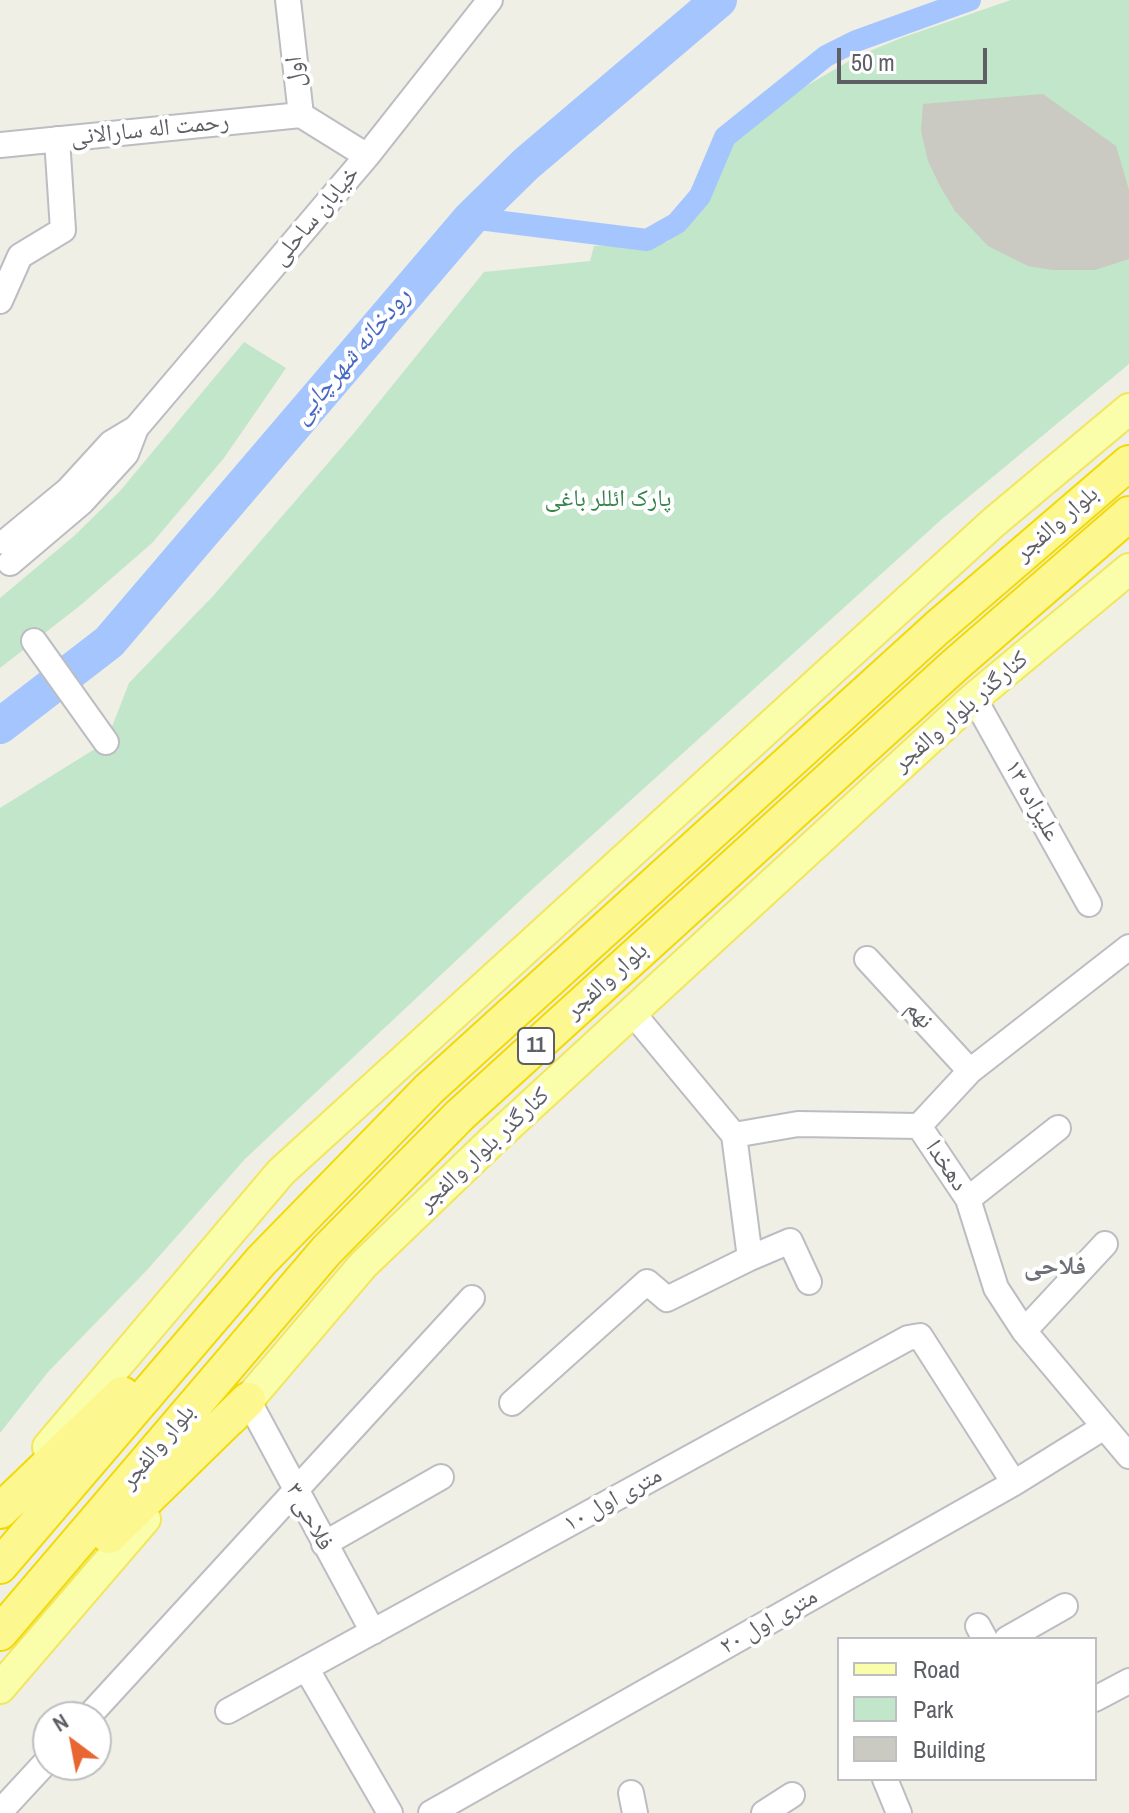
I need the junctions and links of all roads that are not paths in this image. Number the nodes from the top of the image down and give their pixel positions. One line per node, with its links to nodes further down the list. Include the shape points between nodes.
1 (288, 0): 3 (street, اول)
2 (490, 0): 6 (street, خیابان ساحلی)
3 (301, 115): 4 (street, رحمت اله سارالانی); 6 (street, اول)
4 (57, 139): 5 (street, رحمت اله سارالانی); 7 (street, via 63,230 20,256)
5 (0, 145)
6 (367, 156): 11 (street, خیابان ساحلی, via 136,428 126,454 82,502)
7 (0, 301)
8 (1129, 409): 38 (main road, via 994,522 281,1172)
9 (1129, 463): 27 (highway, بلوار والفجر / 11, via 937,628 429,1089)
10 (1129, 514): 44 (highway, بلوار والفجر / 11, via 460,1115 326,1251)
11 (4, 555)
12 (1129, 569): 14 (main road, کنارگذر بلوار والفجر)
13 (34, 641): 15 (street)
14 (974, 698): 16 (street, ۱۳ علیزاده); 19 (main road, کنارگذر بلوار والفجر)
15 (106, 742)
16 (1089, 904)
17 (1129, 947): 20 (street)
18 (867, 959): 20 (street, نهم)
19 (631, 1011): 23 (street); 31 (main road, کنارگذر بلوار والفجر, via 363,1265)
20 (970, 1071): 21 (street)
21 (919, 1126): 23 (street, دهخدا, via 798,1124); 24 (street, دهخدا)
22 (1058, 1128): 24 (street)
23 (734, 1135): 26 (street)
24 (968, 1199): 30 (street, دهخدا, via 996,1288)
25 (1105, 1244): 30 (street)
26 (750, 1258): 28 (street, via 790,1241); 32 (street, via 667,1299 647,1282)
27 (261, 1261): 39 (highway); 41 (highway, بلوار والفجر / 11)
28 (809, 1282)
29 (472, 1298): 37 (street)
30 (1024, 1331): 33 (street, دهخدا)
31 (248, 1400): 37 (street, فلاحی ۳); 46 (highway); 49 (main road, کنارگذر بلوار والفجر)
32 (512, 1403)
33 (1104, 1427): 34 (street, دهخدا); 36 (street, ۲۰ متری اول)
34 (1129, 1456)
35 (441, 1477): 40 (street)
36 (1014, 1483): 43 (street, ۱۰ متری اول, via 920,1336 908,1338); 58 (street, ۲۰ متری اول)
37 (295, 1491): 40 (street, فلاحی ۳); 51 (street)
38 (0, 1504)
39 (0, 1511)
40 (324, 1544): 43 (street, فلاحی ۳)
41 (0, 1566)
42 (1065, 1606): 45 (street)
43 (373, 1632): 47 (street, ۱۰ متری اول)
44 (0, 1633)
45 (1011, 1637)
46 (0, 1642)
47 (306, 1668): 52 (street, ۱۰ متری اول); 57 (street)
48 (1129, 1681): 50 (street)
49 (0, 1688)
50 (1097, 1698)
51 (103, 1701)
52 (228, 1711)
53 (32, 1777): 56 (street)
54 (886, 1781): 60 (street)
55 (792, 1795): 59 (street)
56 (0, 1812)
57 (390, 1813)
58 (431, 1813)
59 (764, 1813)
60 (899, 1813)

